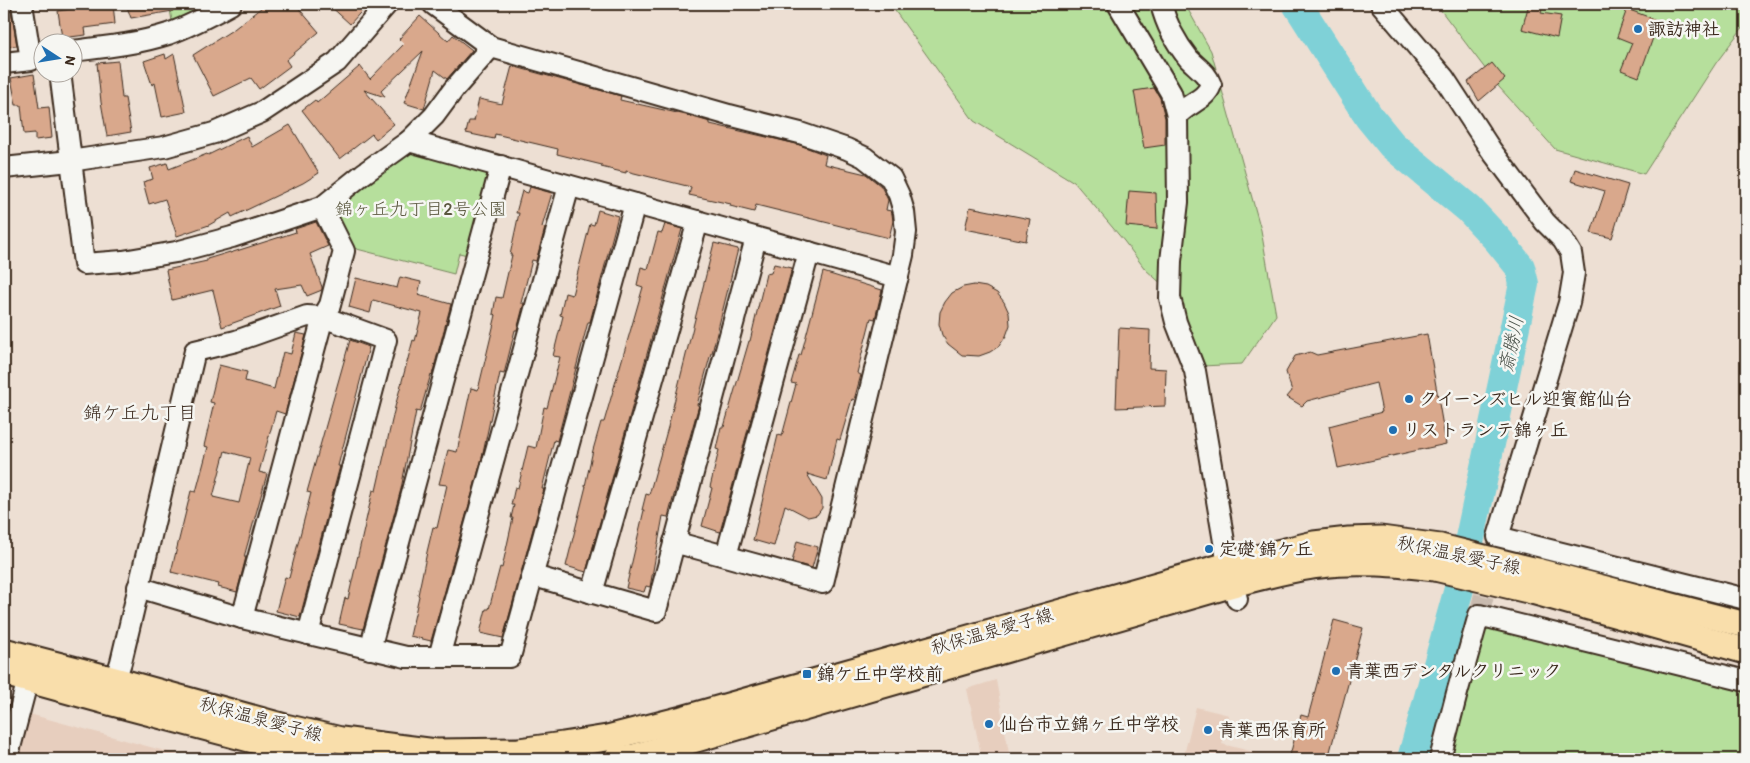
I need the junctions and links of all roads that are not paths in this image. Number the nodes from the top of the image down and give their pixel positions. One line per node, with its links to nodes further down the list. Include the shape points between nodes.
1 (22, 4): 10 (street, via 31,60)
2 (231, 4): 9 (street, via 168,34 130,44)
3 (387, 4): 14 (street, via 337,62 262,112 214,133 164,147)
4 (433, 4): 8 (street)
5 (1118, 4): 12 (street, via 1170,93)
6 (1161, 4): 12 (street, via 1176,41 1208,76 1211,85 1202,98 1183,108)
7 (1381, 4): 32 (street, via 1444,78 1491,150 1571,253 1574,273 1569,303 1498,536)
8 (491, 47): 13 (street); 23 (street, via 800,133 864,157 891,178 904,212 906,232)
9 (82, 50)
10 (4, 63)
11 (61, 82): 14 (street)
12 (1176, 116): 29 (street, via 1178,202 1170,298 1195,371)
13 (409, 141): 15 (street); 19 (street)
14 (70, 161): 16 (street); 19 (street, via 84,264 176,252 232,237)
15 (501, 166): 17 (street); 36 (street)
16 (4, 168)
17 (569, 186): 18 (street); 39 (street)
18 (635, 204): 20 (street); 27 (street)
19 (322, 206): 24 (street, via 344,251 330,304)
20 (698, 221): 21 (street); 31 (street)
21 (756, 238): 22 (street); 25 (street)
22 (809, 252): 23 (street); 26 (street)
23 (898, 277): 26 (street, via 823,582)
24 (323, 317): 30 (street, via 307,316 236,341 195,351); 33 (street); 35 (street, via 386,340)
25 (674, 542): 26 (street); 31 (street, via 656,611)
26 (726, 556)
27 (534, 576): 31 (street); 39 (street, via 510,657)
28 (1534, 581): 29 (main road, 秋保温泉愛子線, bridge, via 1438,558 1393,564 1321,565); 34 (main road, 秋保温泉愛子線); 38 (main road, 秋保温泉愛子線)
29 (1233, 583): 43 (main road, 秋保温泉愛子線, via 607,738 519,751 436,752 341,740); 47 (main road, 秋保温泉愛子線, via 634,757)
30 (138, 587): 33 (street); 43 (street)
31 (592, 593)
32 (1746, 599)
33 (242, 618): 35 (street)
34 (1746, 625)
35 (308, 634): 36 (street)
36 (370, 649): 39 (street, via 406,657)
37 (4, 651): 43 (main road, 秋保温泉愛子線)
38 (1746, 651)
39 (439, 657)
40 (4, 673): 41 (main road, 秋保温泉愛子線)
41 (28, 680): 43 (main road, 秋保温泉愛子線); 45 (street)
42 (1746, 681): 48 (street, via 1479,615)
43 (112, 691): 44 (main road, 秋保温泉愛子線)
44 (287, 755): 46 (main road, 秋保温泉愛子線)
45 (7, 759)
46 (325, 759)
47 (617, 759)
48 (1440, 759)

